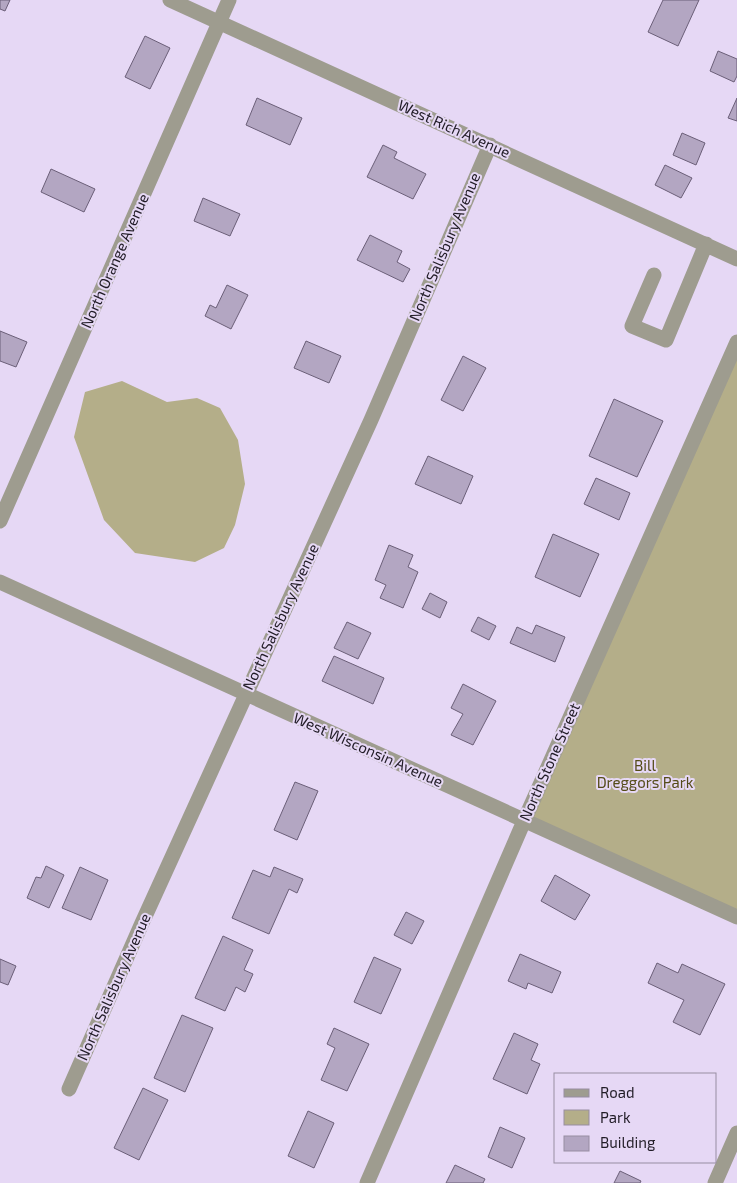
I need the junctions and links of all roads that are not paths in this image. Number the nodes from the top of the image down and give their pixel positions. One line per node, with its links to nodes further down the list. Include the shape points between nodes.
1 (170, 0): 3 (street, West Rich Avenue)
2 (229, 0): 3 (street, North Orange Avenue)
3 (220, 23): 4 (street, West Rich Avenue); 9 (street, North Orange Avenue)
4 (490, 145): 5 (street, West Rich Avenue); 11 (street, North Salisbury Avenue, via 371,420)
5 (706, 244): 6 (street, West Rich Avenue); 7 (street, via 666,340 632,326)
6 (737, 259)
7 (654, 275)
8 (737, 342): 12 (street, North Stone Street)
9 (0, 521)
10 (0, 582): 11 (street, West Wisconsin Avenue)
11 (246, 694): 12 (street, West Wisconsin Avenue); 14 (street, North Salisbury Avenue)
12 (524, 821): 13 (street, West Wisconsin Avenue); 16 (street, North Stone Street)
13 (737, 917)
14 (69, 1089)
15 (737, 1133): 17 (street)
16 (367, 1183)
17 (715, 1183)

